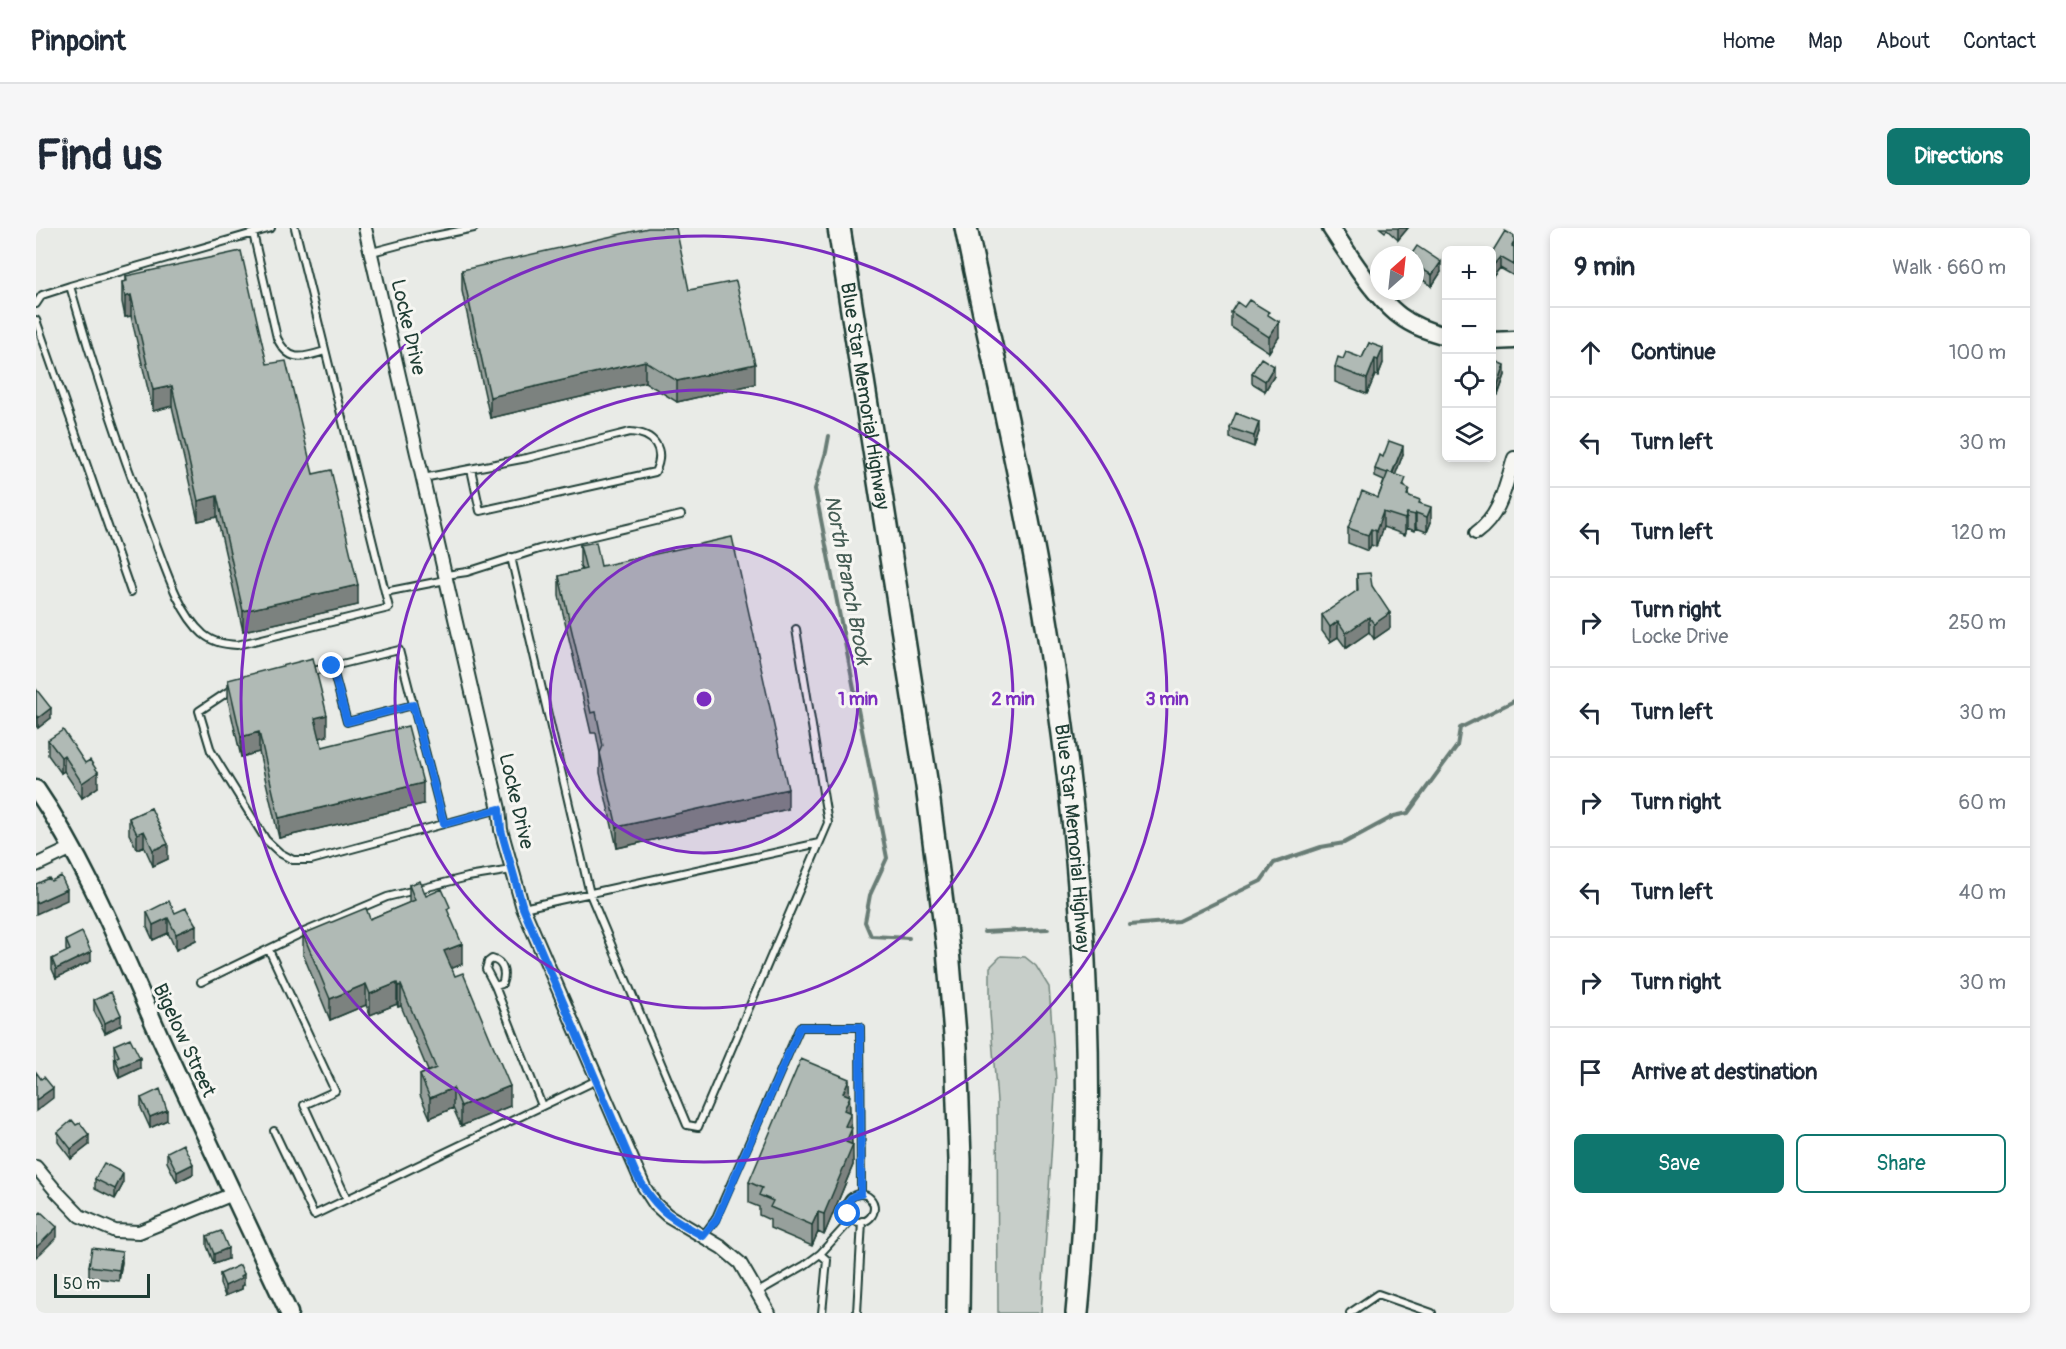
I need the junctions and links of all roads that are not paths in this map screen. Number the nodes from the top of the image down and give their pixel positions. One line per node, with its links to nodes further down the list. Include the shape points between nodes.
1 (272, 228): 8 (lane)
2 (295, 228): 16 (lane)
3 (365, 228): 9 (street, Locke Drive)
4 (474, 228): 9 (lane)
5 (839, 228): 59 (highway, Blue Star Memorial Highway, via 927,786 946,939 959,1106)
6 (966, 228): 60 (highway, Blue Star Memorial Highway, via 1042,595 1058,694 1077,864 1086,986 1088,1092)
7 (1331, 228): 13 (street, via 1399,315)
8 (253, 233): 10 (lane); 16 (lane, via 282,348 297,357)
9 (372, 252): 19 (street, Locke Drive)
10 (70, 286): 11 (lane, via 42,295); 25 (lane, via 126,465 166,569 187,615 204,634 219,644 237,645 389,608)
11 (36, 304)
12 (36, 320): 24 (lane)
13 (1442, 335)
14 (1496, 340): 15 (street)
15 (1514, 340)
16 (325, 351): 25 (lane)
17 (1514, 459): 21 (street, via 1496,514)
18 (471, 469): 18 (lane, via 630,432 650,436 659,454 655,472 480,511); 19 (lane)
19 (423, 478): 23 (street, Locke Drive)
20 (681, 515): 22 (lane)
21 (1476, 533)
22 (511, 557): 23 (lane); 38 (lane)
23 (446, 578): 25 (lane); 32 (street, Locke Drive)
24 (131, 592)
25 (385, 592)
26 (795, 629): 34 (lane, via 828,823)
27 (332, 666): 28 (lane); 30 (lane, via 399,650); 30 (lane, via 347,722)
28 (298, 674)
29 (241, 688): 33 (lane, via 199,711 211,751 266,840 280,853 293,860 311,860)
30 (413, 705): 33 (lane)
31 (36, 789): 35 (street, Bigelow Street)
32 (499, 809): 33 (lane); 37 (street, Locke Drive)
33 (444, 824)
34 (819, 843): 38 (lane); 38 (lane, via 698,1127 687,1125)
35 (72, 848): 36 (street); 47 (street, Bigelow Street)
36 (36, 865)
37 (512, 869): 39 (street, Locke Drive); 40 (lane, via 387,897)
38 (590, 894): 39 (lane)
39 (523, 908): 43 (street, Locke Drive)
40 (269, 950): 41 (lane); 49 (lane, via 334,1091 304,1105)
41 (201, 982)
42 (495, 986): 44 (lane)
43 (597, 1080): 44 (lane); 52 (street, Locke Drive, via 636,1174 655,1204)
44 (542, 1106): 49 (lane)
45 (274, 1131): 49 (lane, via 314,1215)
46 (37, 1169): 47 (street, via 80,1215 115,1231 139,1232)
47 (233, 1194): 55 (street, Bigelow Street)
48 (861, 1194): 50 (lane, via 847,1204); 51 (lane, via 870,1198 874,1206 872,1215); 52 (lane, via 860,1027 800,1027 716,1220)
49 (346, 1199)
50 (852, 1219): 51 (lane); 53 (lane)
51 (862, 1221): 58 (lane)
52 (703, 1236): 54 (street, Locke Drive, via 740,1263)
53 (820, 1254): 54 (lane); 57 (lane, via 827,1260)
54 (758, 1292): 56 (street, Locke Drive)
55 (289, 1313)
56 (770, 1313)
57 (822, 1313)
58 (857, 1313)
59 (958, 1313)
60 (1077, 1313)
61 (1350, 1313): 62 (lane, via 1378,1294)
62 (1432, 1313)

